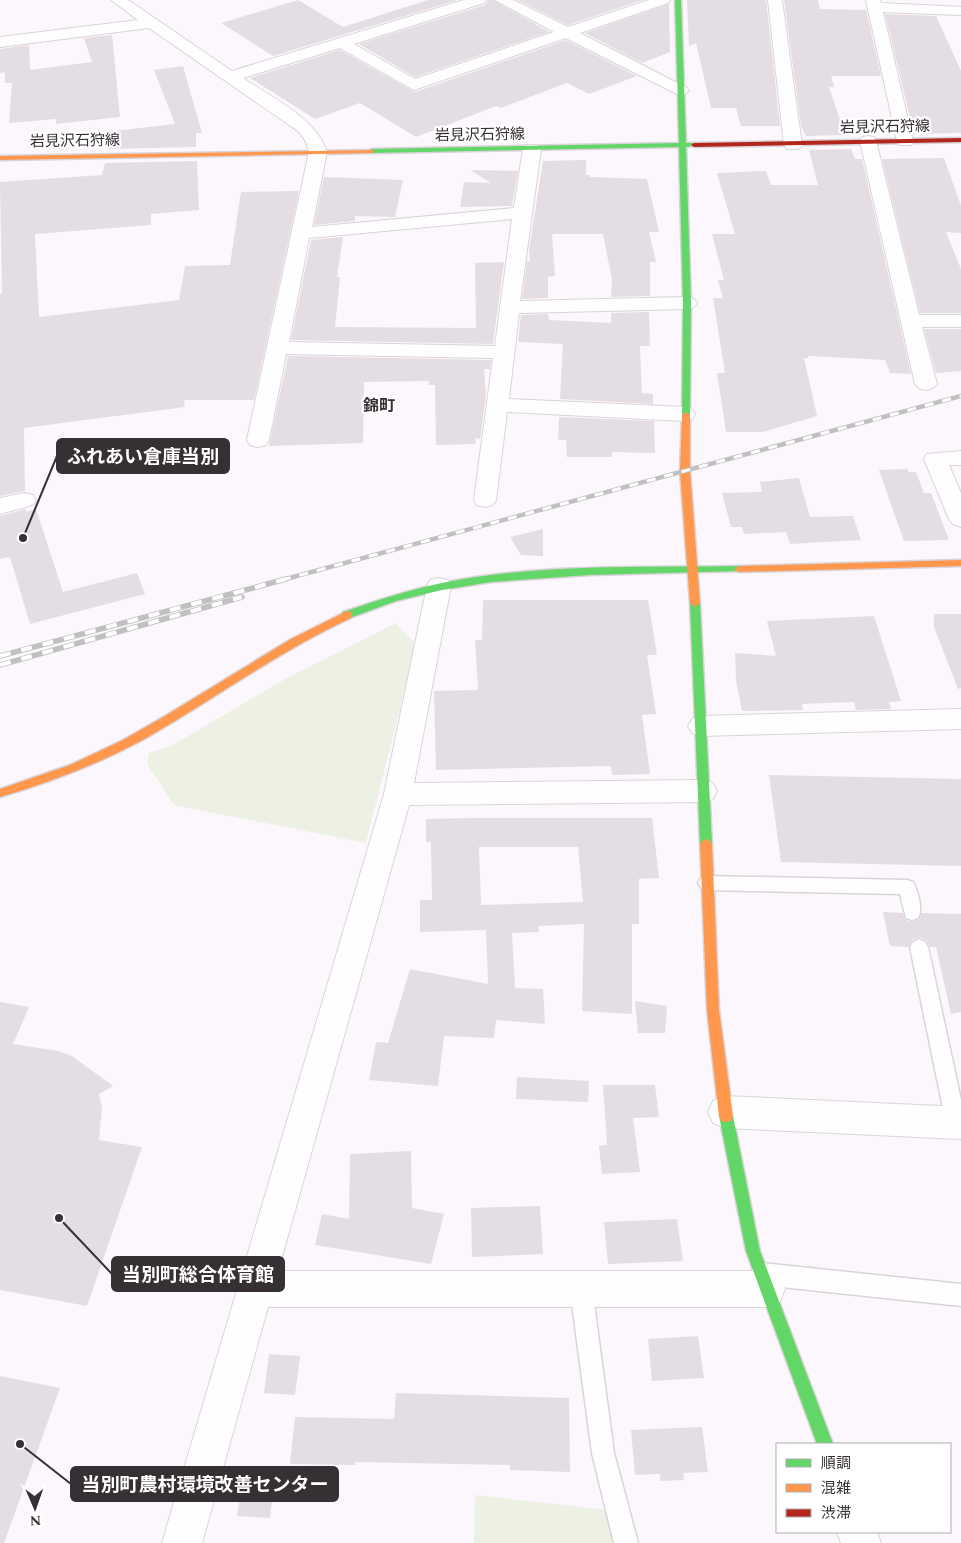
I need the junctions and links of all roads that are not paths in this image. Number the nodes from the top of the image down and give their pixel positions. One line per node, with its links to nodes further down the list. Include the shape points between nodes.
1 (118, 0): 10 (street)
2 (478, 0): 13 (street)
3 (502, 0): 11 (street)
4 (663, 0): 11 (street)
5 (678, 0): 15 (street)
6 (775, 0): 19 (street)
7 (956, 0): 9 (street)
8 (873, 4): 9 (street); 17 (street)
9 (961, 11)
10 (152, 23): 12 (street); 14 (street)
11 (568, 33): 13 (street, via 414,85); 15 (street)
12 (0, 42)
13 (342, 43): 14 (street)
14 (230, 77): 22 (street, via 310,133)
15 (681, 91): 20 (street)
16 (961, 140): 17 (street, 岩見沢石狩線)
17 (905, 141): 18 (street, 岩見沢石狩線)
18 (868, 142): 19 (street, 岩見沢石狩線); 29 (street)
19 (793, 145): 20 (street, 岩見沢石狩線)
20 (682, 146): 21 (street, 岩見沢石狩線); 26 (street)
21 (532, 150): 22 (street, 岩見沢石狩線); 24 (street)
22 (318, 152): 23 (street, 岩見沢石狩線); 25 (street)
23 (0, 158)
24 (522, 213): 25 (street); 27 (street)
25 (302, 233): 30 (street)
26 (686, 304): 27 (street); 34 (street)
27 (510, 307): 31 (street)
28 (961, 321): 29 (street)
29 (911, 322): 32 (street)
30 (279, 348): 31 (street); 35 (street)
31 (504, 352): 33 (street)
32 (926, 384)
33 (497, 404): 34 (street); 38 (street)
34 (684, 414): 42 (street, via 685,471)
35 (258, 440)
36 (961, 458): 40 (street, via 936,458)
37 (24, 500): 39 (street)
38 (485, 500)
39 (0, 506)
40 (961, 519)
41 (961, 563): 42 (street)
42 (694, 570): 43 (street, via 506,575); 45 (street)
43 (439, 586): 47 (street, via 400,595 331,623 114,750); 48 (street)
44 (961, 719): 45 (street)
45 (701, 726): 46 (street)
46 (703, 791): 48 (street); 49 (street)
47 (0, 793)
48 (398, 794): 55 (street)
49 (707, 883): 50 (lane, via 907,887); 52 (street, via 713,1010)
50 (912, 913)
51 (919, 947): 53 (lane)
52 (725, 1112): 53 (street); 54 (street, via 753,1250)
53 (959, 1123)
54 (764, 1281): 56 (street); 57 (lane); 58 (street)
55 (255, 1289): 56 (street); 59 (street)
56 (581, 1289): 60 (lane, via 603,1454)
57 (961, 1295)
58 (825, 1443)
59 (182, 1543)
60 (626, 1543)

